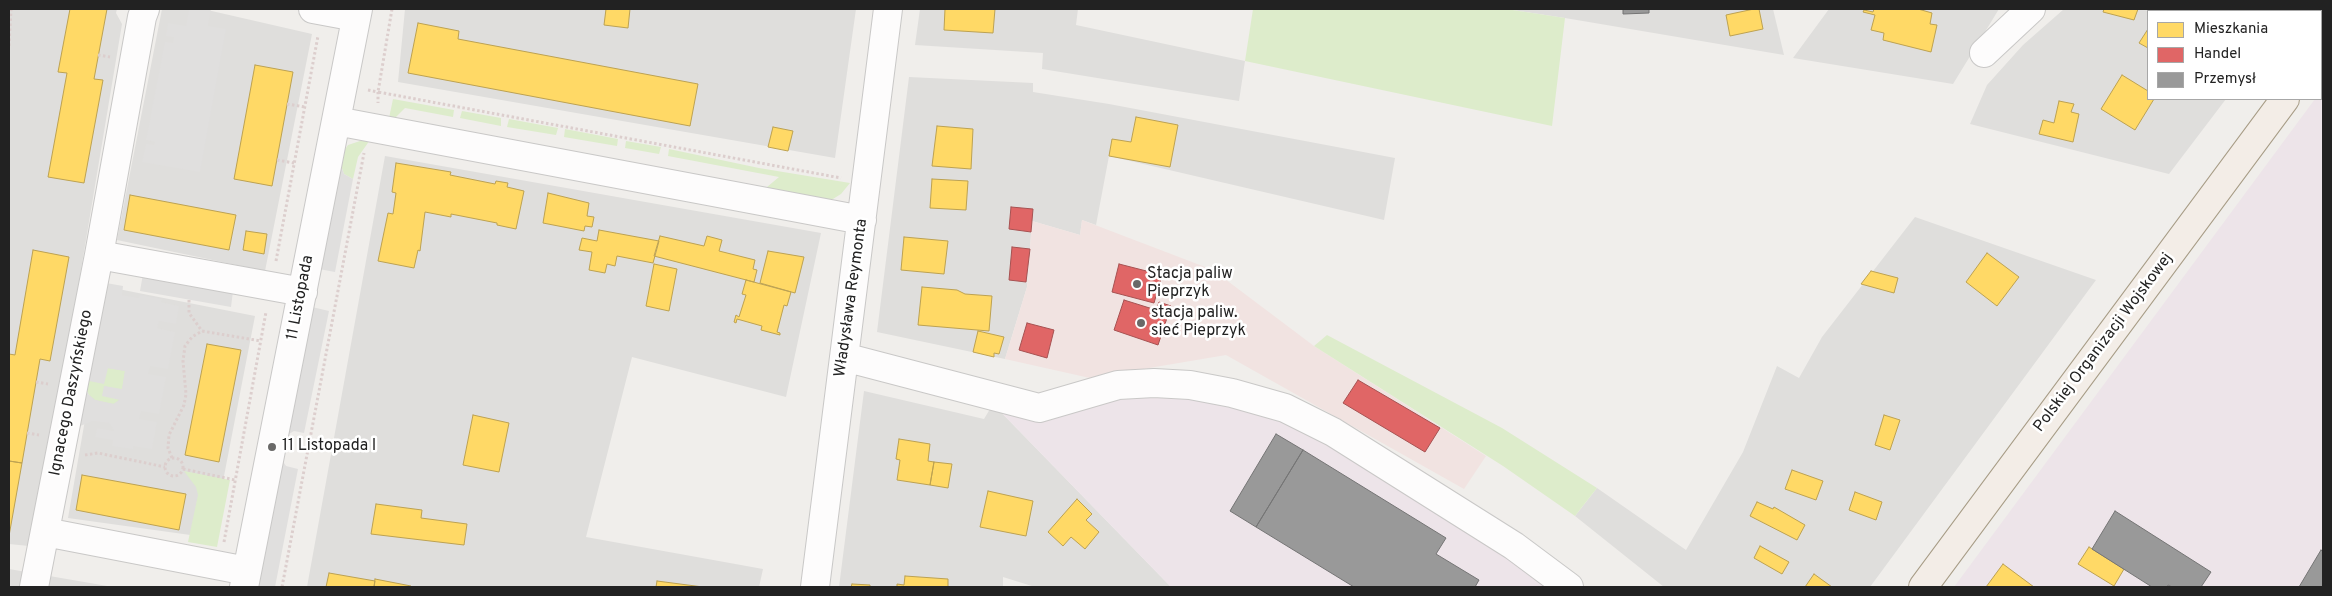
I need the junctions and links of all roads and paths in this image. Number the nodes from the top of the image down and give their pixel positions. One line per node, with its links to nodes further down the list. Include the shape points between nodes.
1 (11, 9): 8 (path)
2 (146, 9): 21 (street, Ignacego Daszyńskiego)
3 (313, 9): 7 (street)
4 (392, 9): 11 (path)
5 (888, 9): 19 (street, Władysława Reymonta)
6 (2031, 9): 9 (street)
7 (357, 13): 10 (street, 11 Listopada)
8 (9, 46)
9 (1984, 53)
10 (343, 85): 11 (path); 15 (street, 11 Listopada)
11 (378, 92): 16 (path); 19 (path)
12 (2284, 100): 38 (main road, Polskiej Organizacji Wojskowej)
13 (287, 104): 14 (path)
14 (304, 106)
15 (336, 121): 16 (street); 22 (street, 11 Listopada)
16 (378, 130): 20 (street); 35 (path, via 363,155)
17 (277, 160): 18 (path)
18 (294, 163)
19 (867, 182): 20 (street, Władysława Reymonta)
20 (862, 220): 26 (street, Władysława Reymonta)
21 (99, 255): 22 (street); 32 (street, Ignacego Daszyńskiego)
22 (303, 292): 33 (street, 11 Listopada)
23 (189, 300): 24 (path, via 189,313)
24 (202, 331): 25 (path); 28 (path, via 186,346 184,405 168,435)
25 (261, 341)
26 (844, 357): 36 (street, Władysława Reymonta); 37 (street, via 1039,408 1118,385 1154,383 1190,385 1232,393 1285,408 1333,432 1489,531)
27 (77, 456): 29 (path, via 98,453)
28 (172, 458): 29 (path); 30 (path, via 181,461)
29 (165, 466): 30 (path, via 171,476)
30 (183, 470): 31 (path)
31 (236, 480)
32 (45, 532): 33 (street); 34 (street, Ignacego Daszyńskiego)
33 (246, 579)
34 (34, 587)
35 (282, 587)
36 (814, 587)
37 (1569, 587)
38 (1922, 587)

